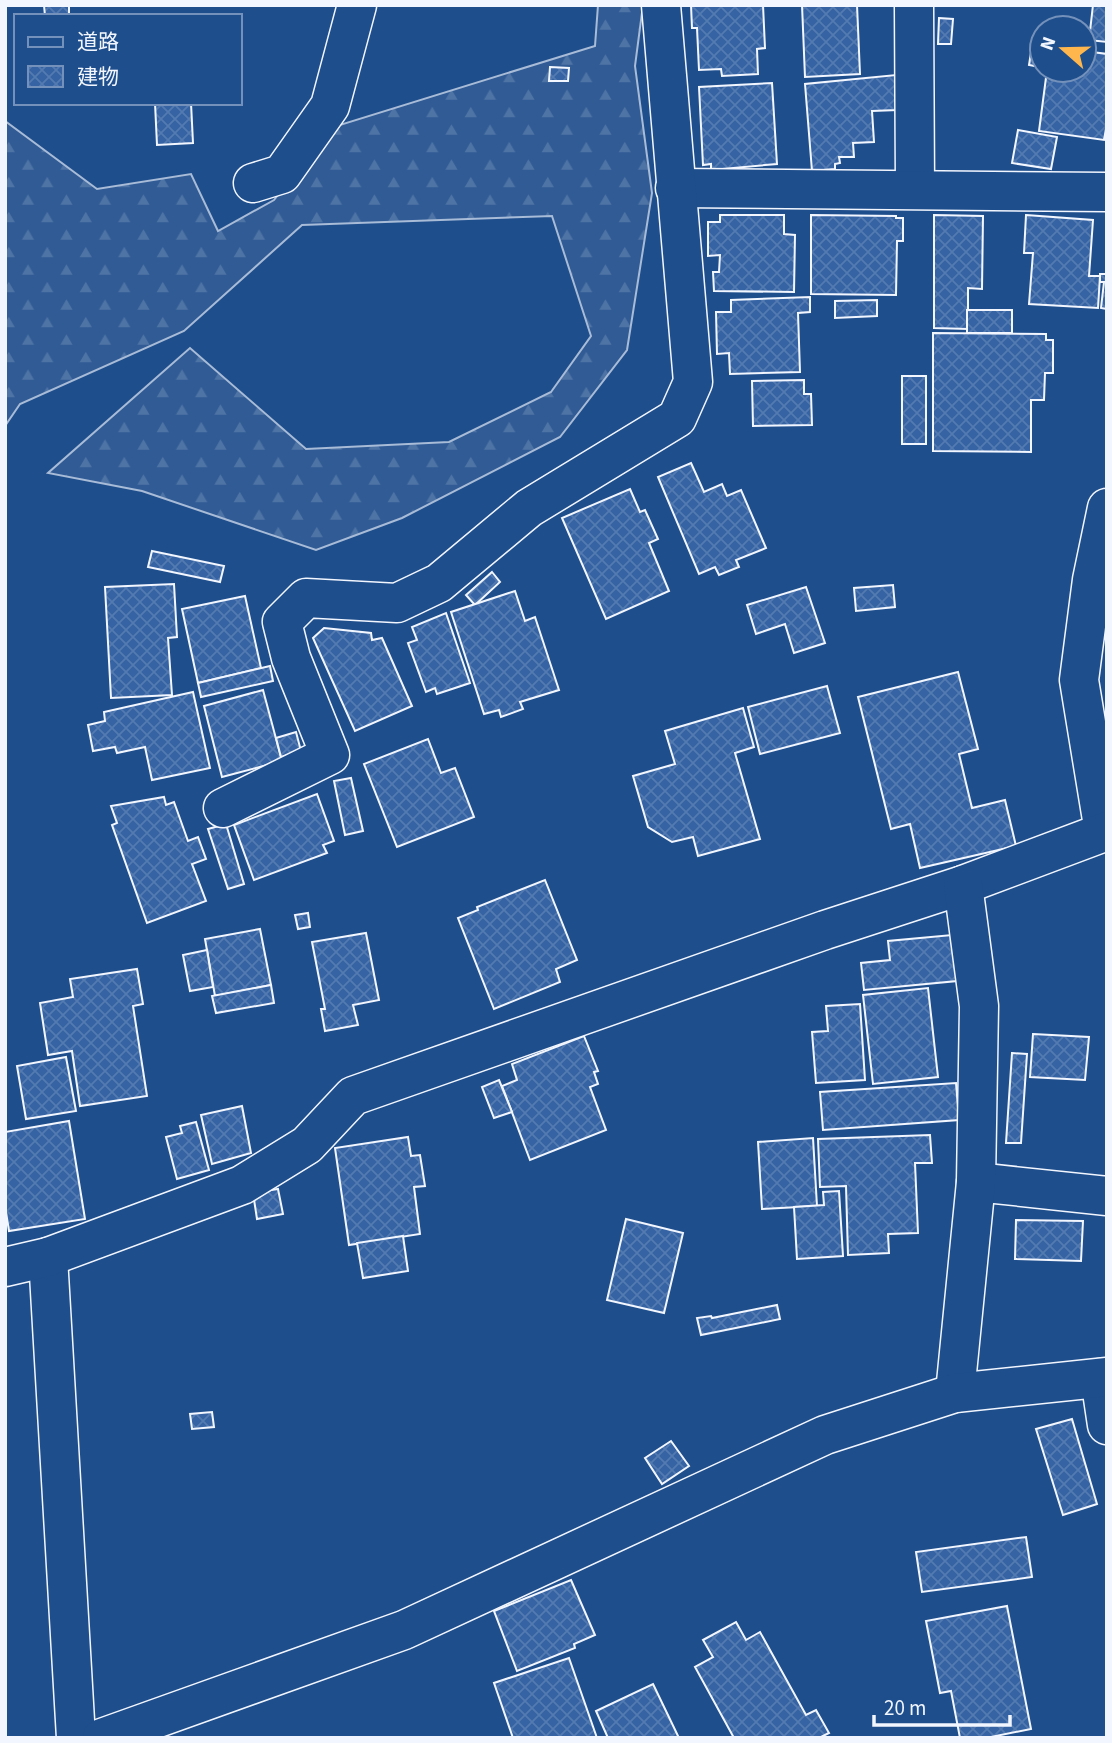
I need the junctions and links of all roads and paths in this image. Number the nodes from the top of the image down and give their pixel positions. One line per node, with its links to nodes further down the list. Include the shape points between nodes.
1 (357, 5): 4 (street, via 330,106 282,174)
2 (661, 5): 5 (street)
3 (914, 5): 6 (street)
4 (253, 183)
5 (675, 188): 6 (street); 9 (street, via 693,382 677,418 529,509 439,583 397,603 306,598 282,622 291,658 330,755)
6 (915, 189): 7 (street)
7 (1107, 192)
8 (1107, 508): 10 (street, via 1079,680)
9 (223, 808)
10 (1105, 831): 11 (street)
11 (963, 886): 12 (street, via 979,1006); 14 (street, via 353,1096 307,1144 242,1185)
12 (976, 1182): 13 (street); 17 (street)
13 (1107, 1196)
14 (48, 1257): 15 (street); 19 (street)
15 (5, 1267)
16 (1103, 1377): 17 (street); 18 (street)
17 (955, 1393): 20 (street, via 825,1436 404,1630)
18 (1107, 1426)
19 (76, 1738)
20 (102, 1738)

